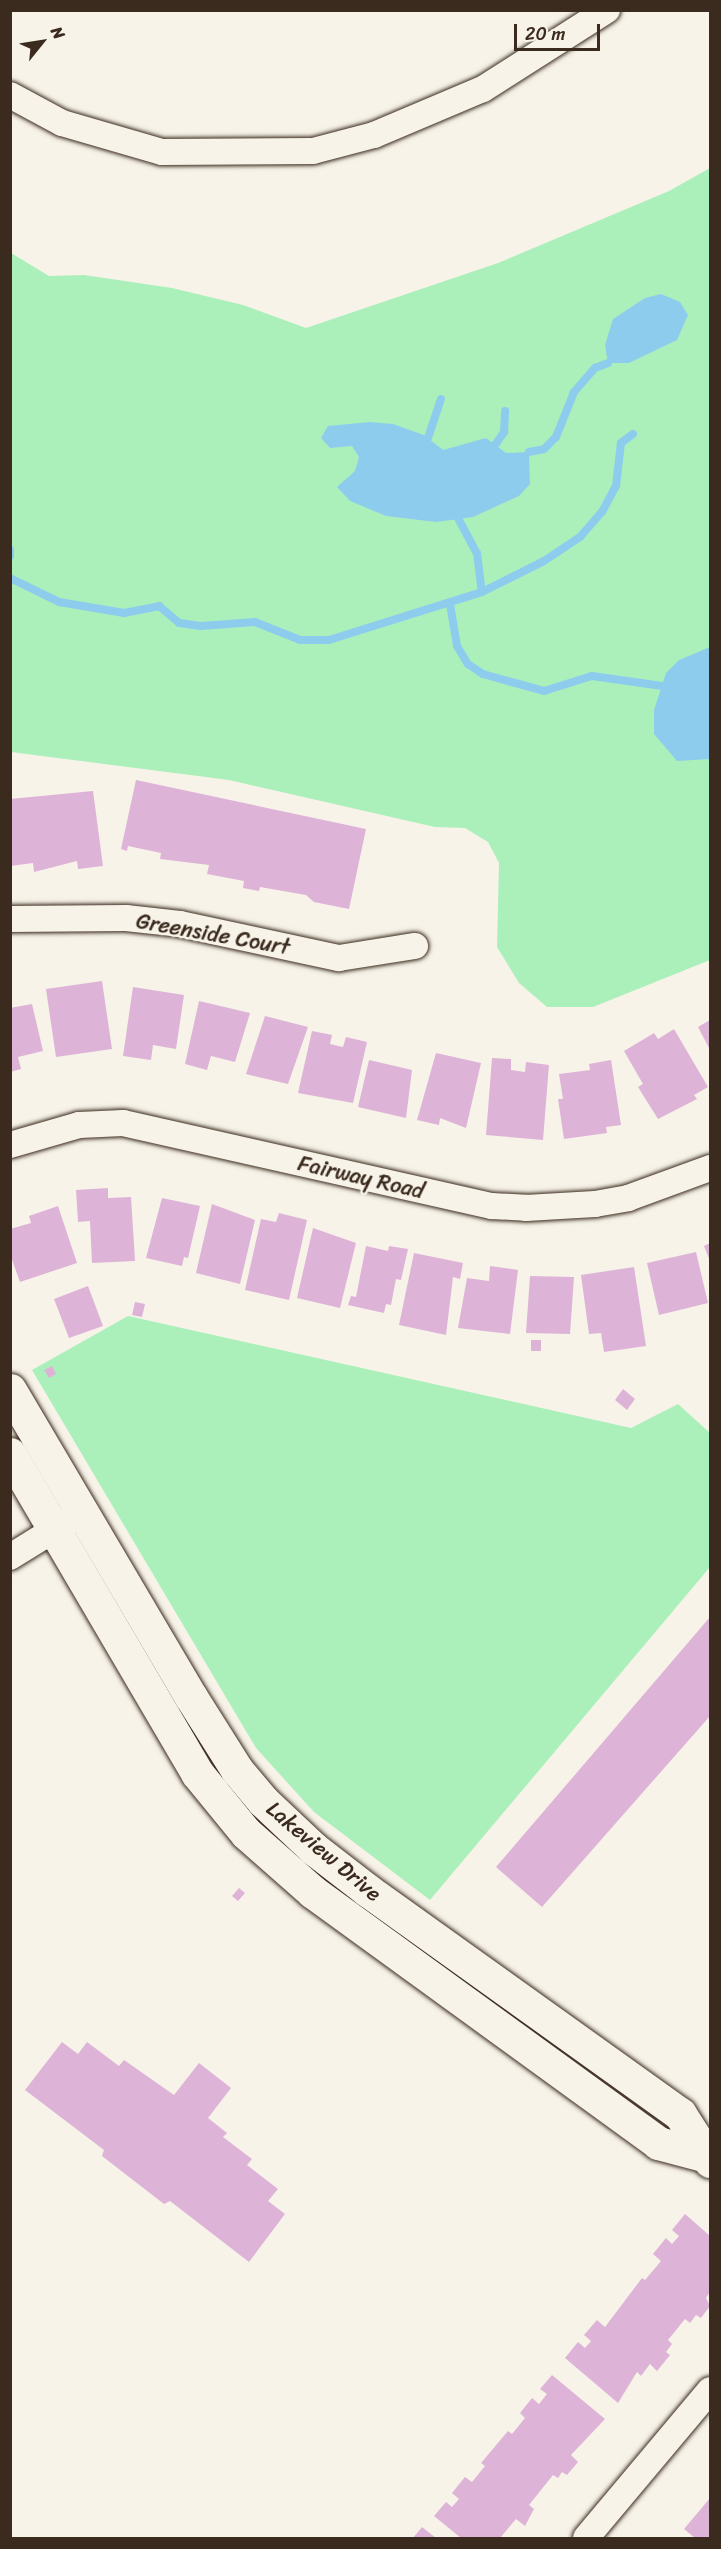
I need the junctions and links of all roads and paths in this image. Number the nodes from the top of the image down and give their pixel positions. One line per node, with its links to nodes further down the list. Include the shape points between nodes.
1 (607, 10): 2 (street, via 483,89 374,135 313,151 162,152 62,123)
2 (10, 94)
3 (10, 919): 4 (street, Greenside Court, via 76,916 169,923 339,958)
4 (415, 946)
5 (10, 1144): 6 (street, Fairway Road, via 79,1125 123,1123 492,1206 515,1207 595,1204 659,1190)
6 (711, 1168)
7 (10, 1390): 9 (street, Lakeview Drive)
8 (10, 1454): 9 (street, Lakeview Drive)
9 (68, 1521): 10 (street); 11 (street, Lakeview Drive, via 197,1773 246,1833 313,1892 658,2143)
10 (10, 1557)
11 (707, 2158)
12 (711, 2390): 13 (street)
13 (586, 2538)

